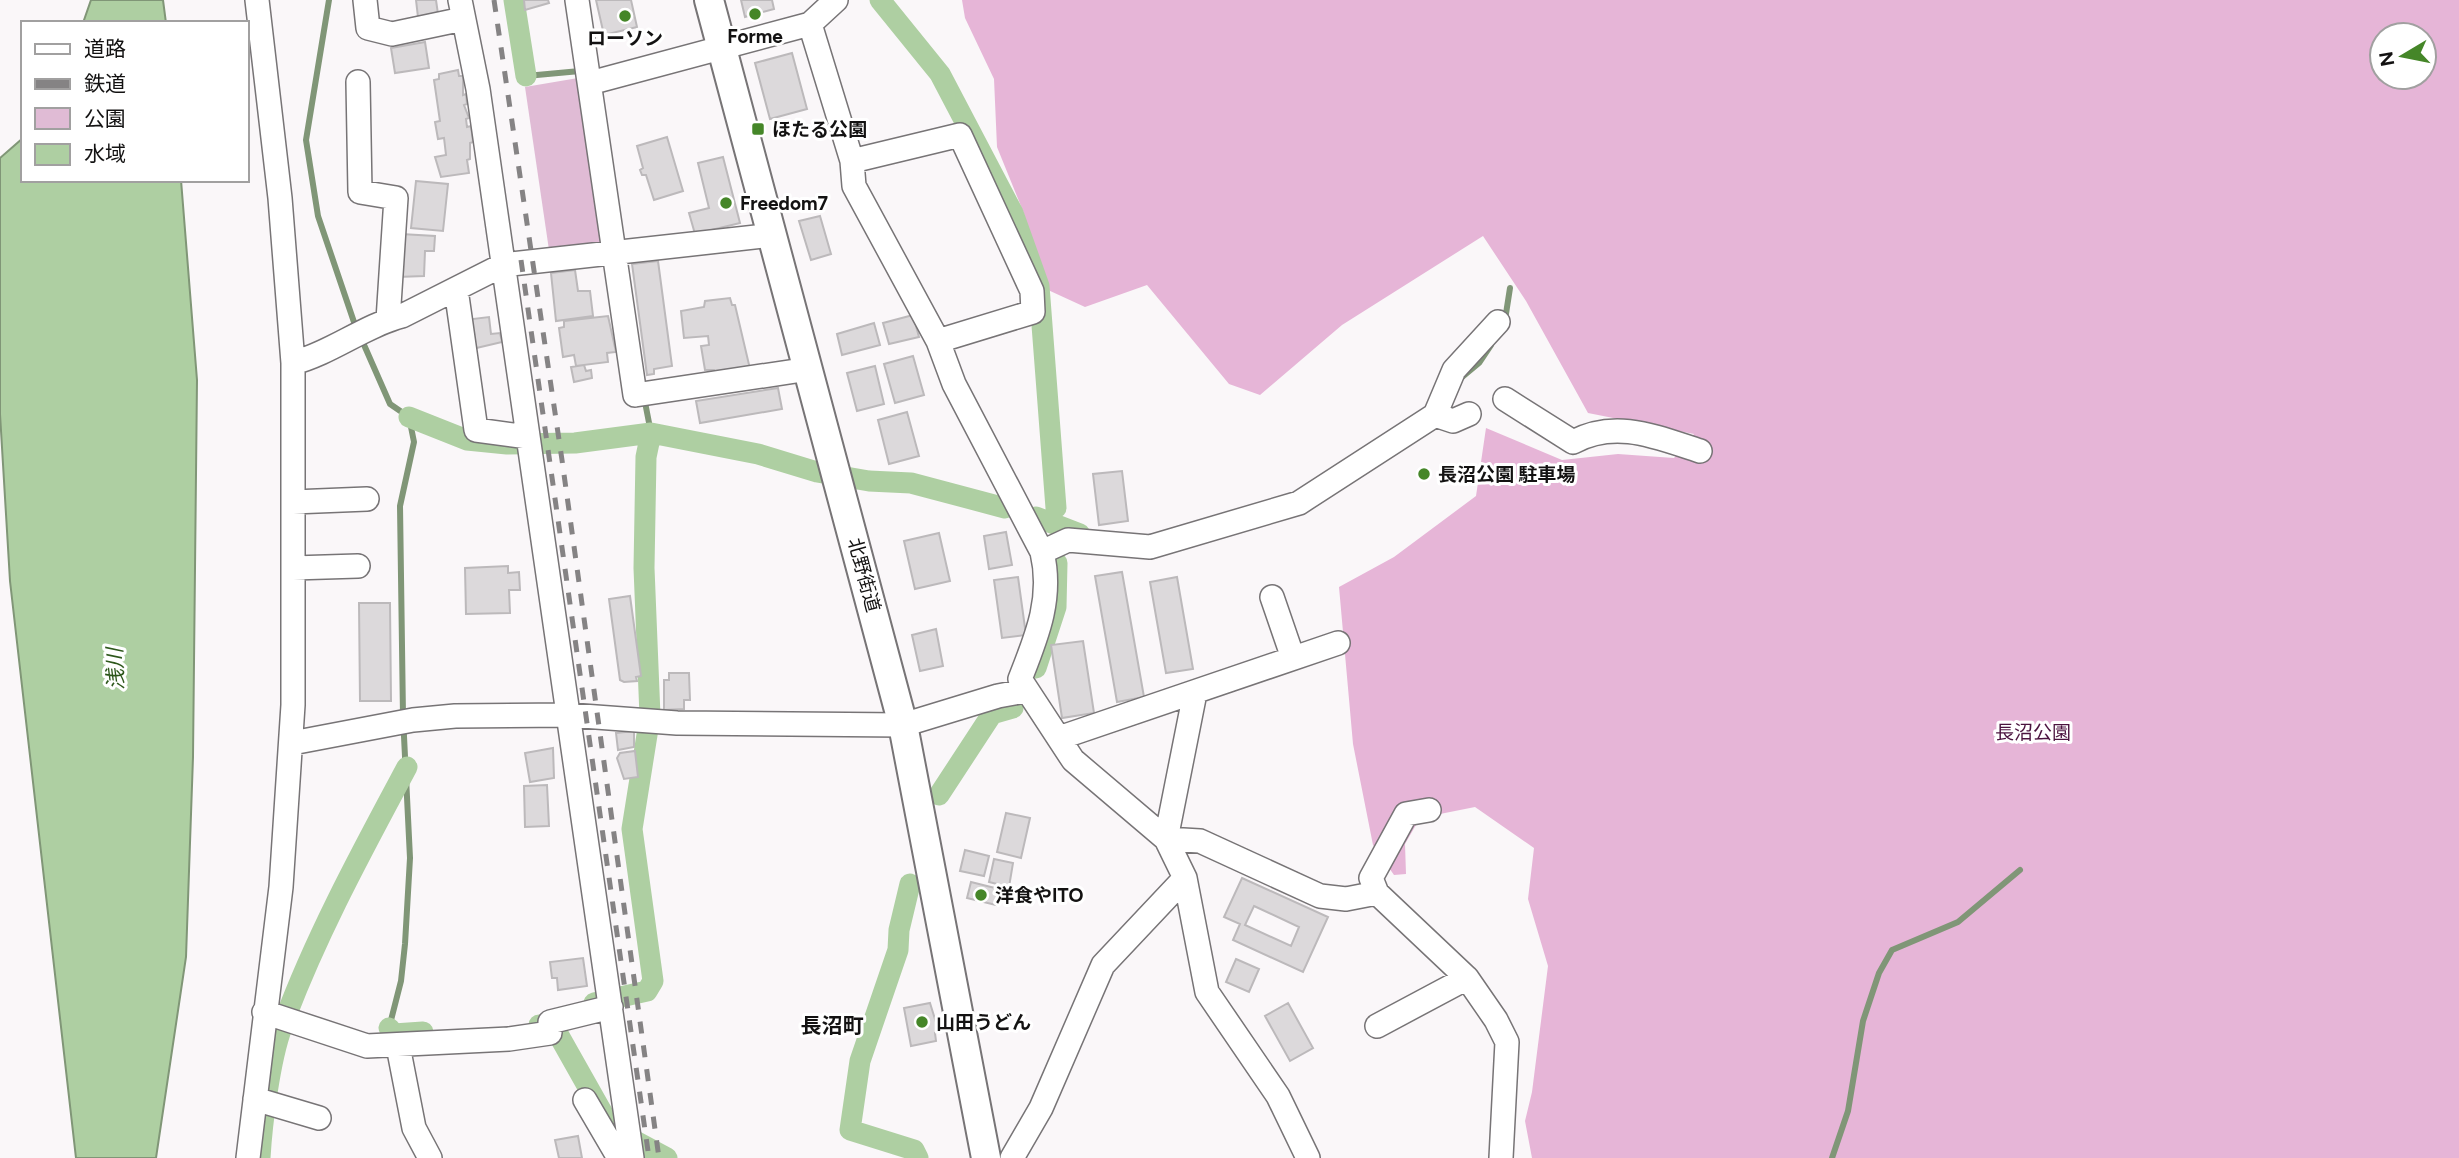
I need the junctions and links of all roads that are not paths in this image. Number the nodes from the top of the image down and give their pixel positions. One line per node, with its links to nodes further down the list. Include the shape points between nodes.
1 (257, 0): 19 (street)
2 (365, 0): 6 (street, via 368,28 391,34)
3 (578, 0): 10 (street)
4 (709, 0): 8 (main road, 北野街道)
5 (836, 0): 7 (street)
6 (461, 10): 14 (street, via 478,89)
7 (810, 24): 8 (street); 11 (street)
8 (722, 49): 10 (street); 12 (main road, 北野街道)
9 (358, 82): 16 (street, via 360,192 396,198)
10 (590, 83): 13 (street)
11 (852, 162): 18 (street, via 854,186); 18 (street, via 960,135 1032,291 1033,312)
12 (773, 235): 13 (street); 20 (main road, 北野街道)
13 (614, 253): 14 (street); 20 (street, via 635,395)
14 (503, 265): 15 (street); 24 (street)
15 (456, 289): 16 (street); 24 (street, via 476,430)
16 (388, 320): 19 (street)
17 (1498, 321): 23 (street, via 1454,370)
18 (938, 341): 28 (street, via 954,384)
19 (293, 363): 27 (street)
20 (809, 369): 37 (main road, 北野街道)
21 (1505, 399): 25 (street, via 1573,442 1608,429 1646,434)
22 (1469, 414): 23 (street, via 1453,421)
23 (1435, 415): 28 (street, via 1381,454 1298,503 1265,515 1150,547 1068,540)
24 (528, 437): 36 (street)
25 (1700, 451)
26 (367, 499): 27 (street)
27 (293, 502): 30 (street)
28 (1042, 552): 34 (street, via 1047,570 1045,606 1020,679)
29 (358, 566): 30 (street)
30 (293, 568): 39 (street)
31 (1272, 597): 33 (street)
32 (1338, 643): 33 (street)
33 (1293, 658): 35 (street)
34 (1026, 691): 37 (street); 38 (street)
35 (1195, 692): 38 (street); 41 (street)
36 (569, 715): 37 (street, via 677,723); 39 (street, via 412,720); 45 (street)
37 (903, 725): 56 (main road, 北野街道)
38 (1059, 738): 41 (street, via 1097,783)
39 (292, 743): 46 (street, via 281,887)
40 (1429, 810): 43 (street, via 1406,814 1371,878)
41 (1166, 839): 42 (street); 43 (street, via 1200,841 1320,896 1346,899)
42 (1185, 878): 57 (street, via 1103,965 1041,1108); 58 (street, via 1208,992 1278,1096)
43 (1377, 893): 44 (street)
44 (1466, 978): 47 (street); 59 (street, via 1507,1042)
45 (611, 1007): 48 (street, via 550,1022 550,1033); 55 (street)
46 (264, 1012): 48 (street, via 367,1046); 49 (street)
47 (1377, 1026)
48 (398, 1046): 53 (street, via 414,1128)
49 (255, 1099): 51 (street); 52 (street)
50 (585, 1100): 54 (street)
51 (319, 1118)
52 (248, 1158)
53 (430, 1158)
54 (619, 1158)
55 (632, 1158)
56 (986, 1158)
57 (1012, 1158)
58 (1308, 1158)
59 (1501, 1158)

